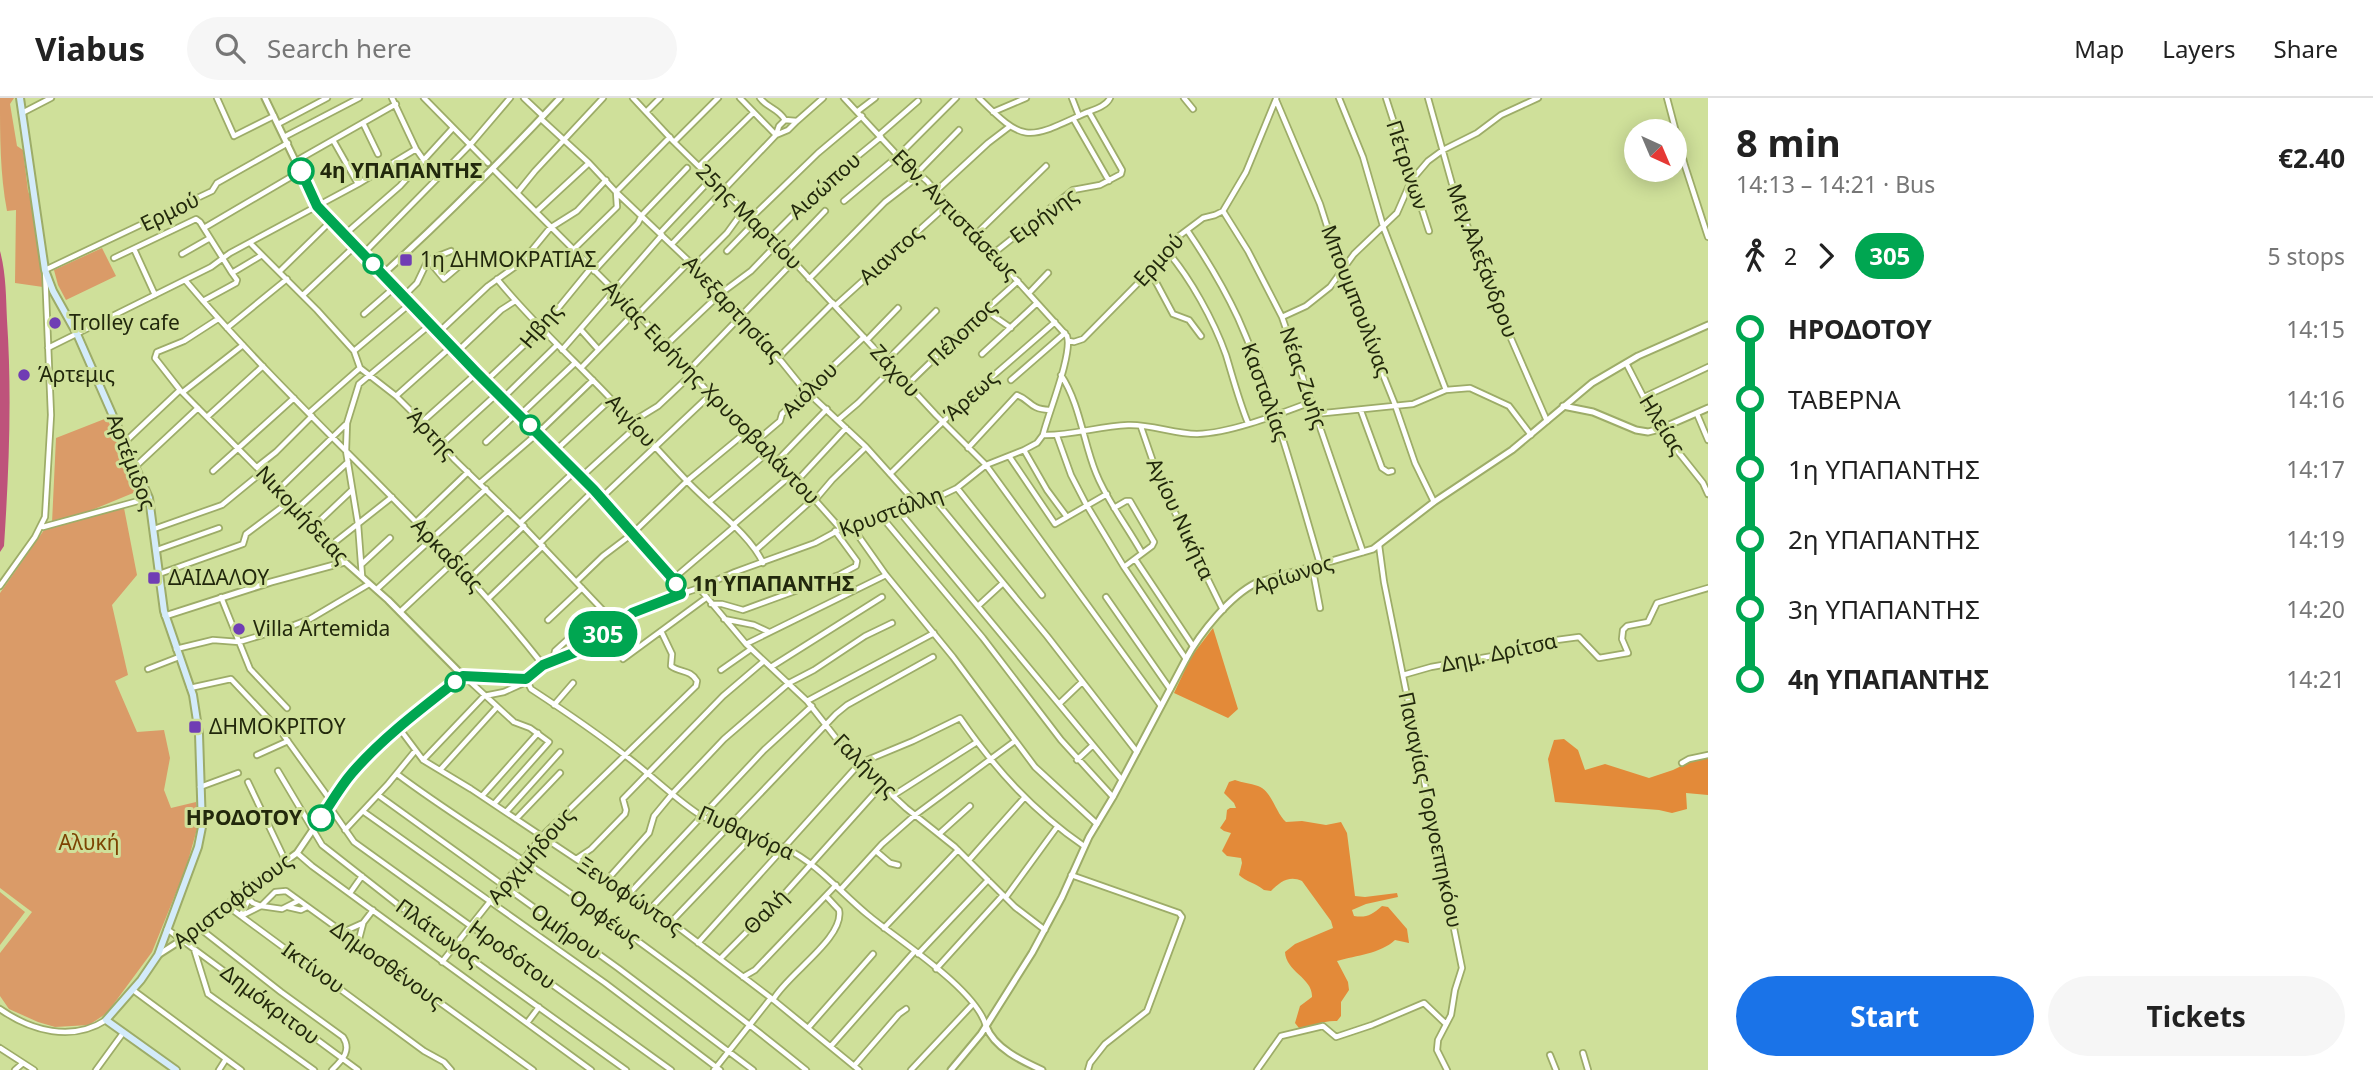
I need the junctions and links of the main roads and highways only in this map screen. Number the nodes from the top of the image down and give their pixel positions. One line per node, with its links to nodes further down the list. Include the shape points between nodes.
1 (20, 98): 2 (main road, Αρτέμιδος, via 45,270 149,498 164,615 190,688 199,734 200,839 158,955 106,1020)
2 (176, 1070)

